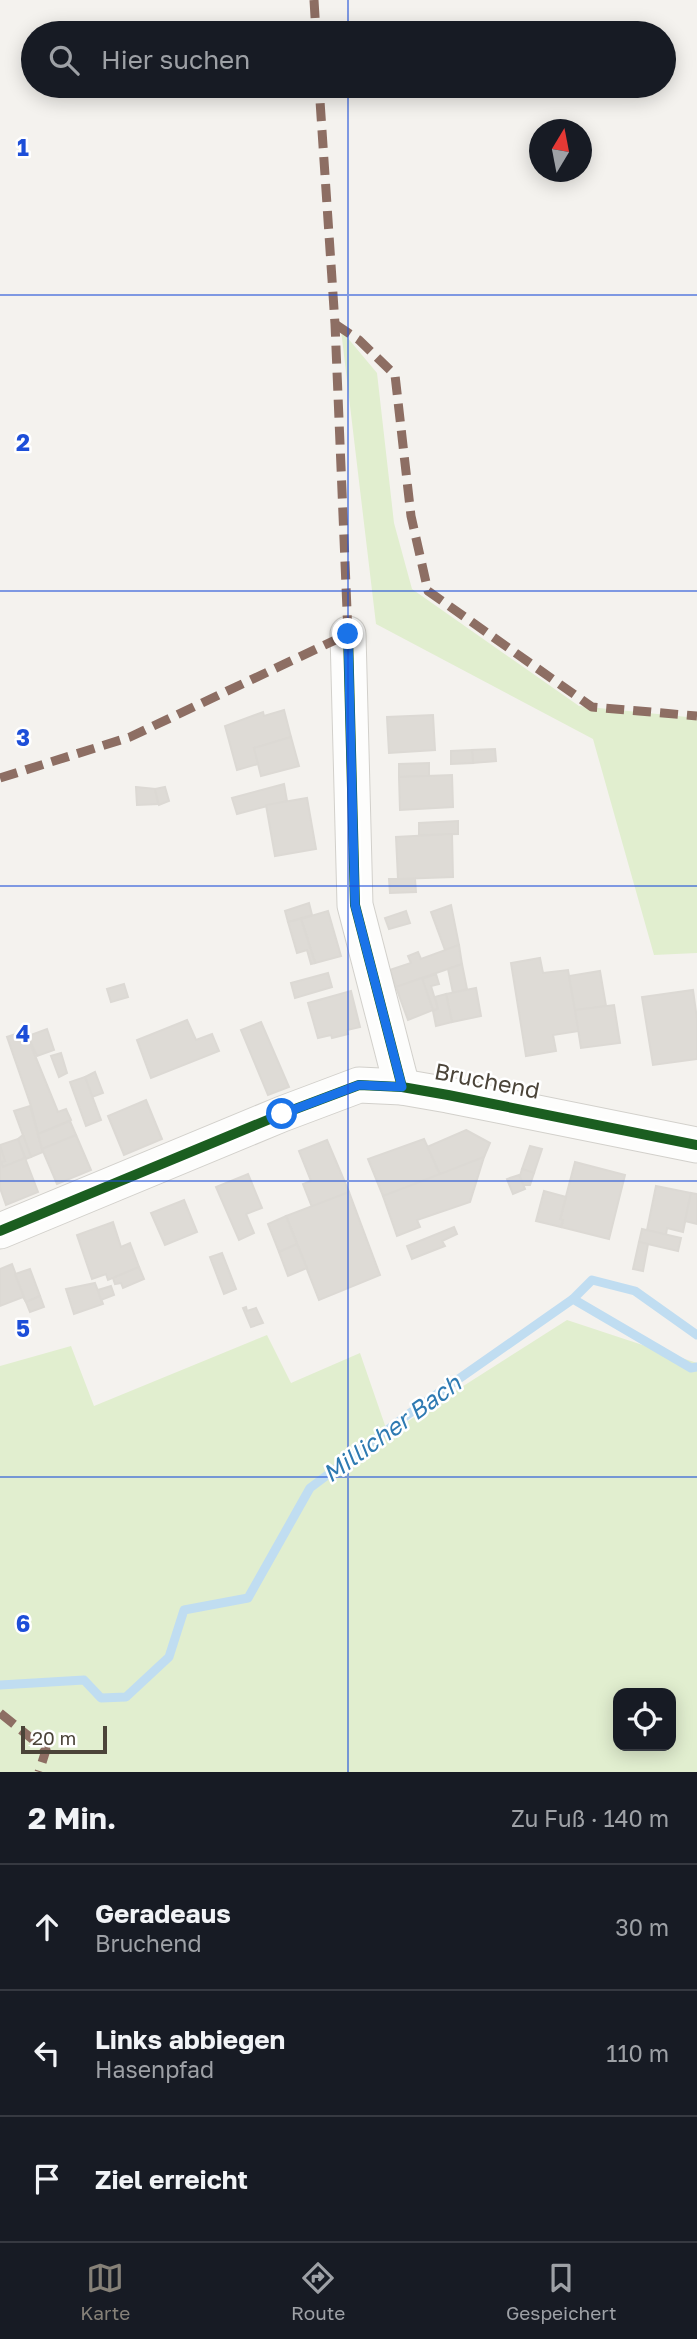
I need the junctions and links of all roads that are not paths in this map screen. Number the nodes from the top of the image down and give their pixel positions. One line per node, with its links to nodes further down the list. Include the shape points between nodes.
1 (348, 634): 2 (street, via 355,905)
2 (402, 1087): 3 (street, Bruchend); 4 (street, Bruchend, via 359,1085)
3 (697, 1145)
4 (0, 1231)

